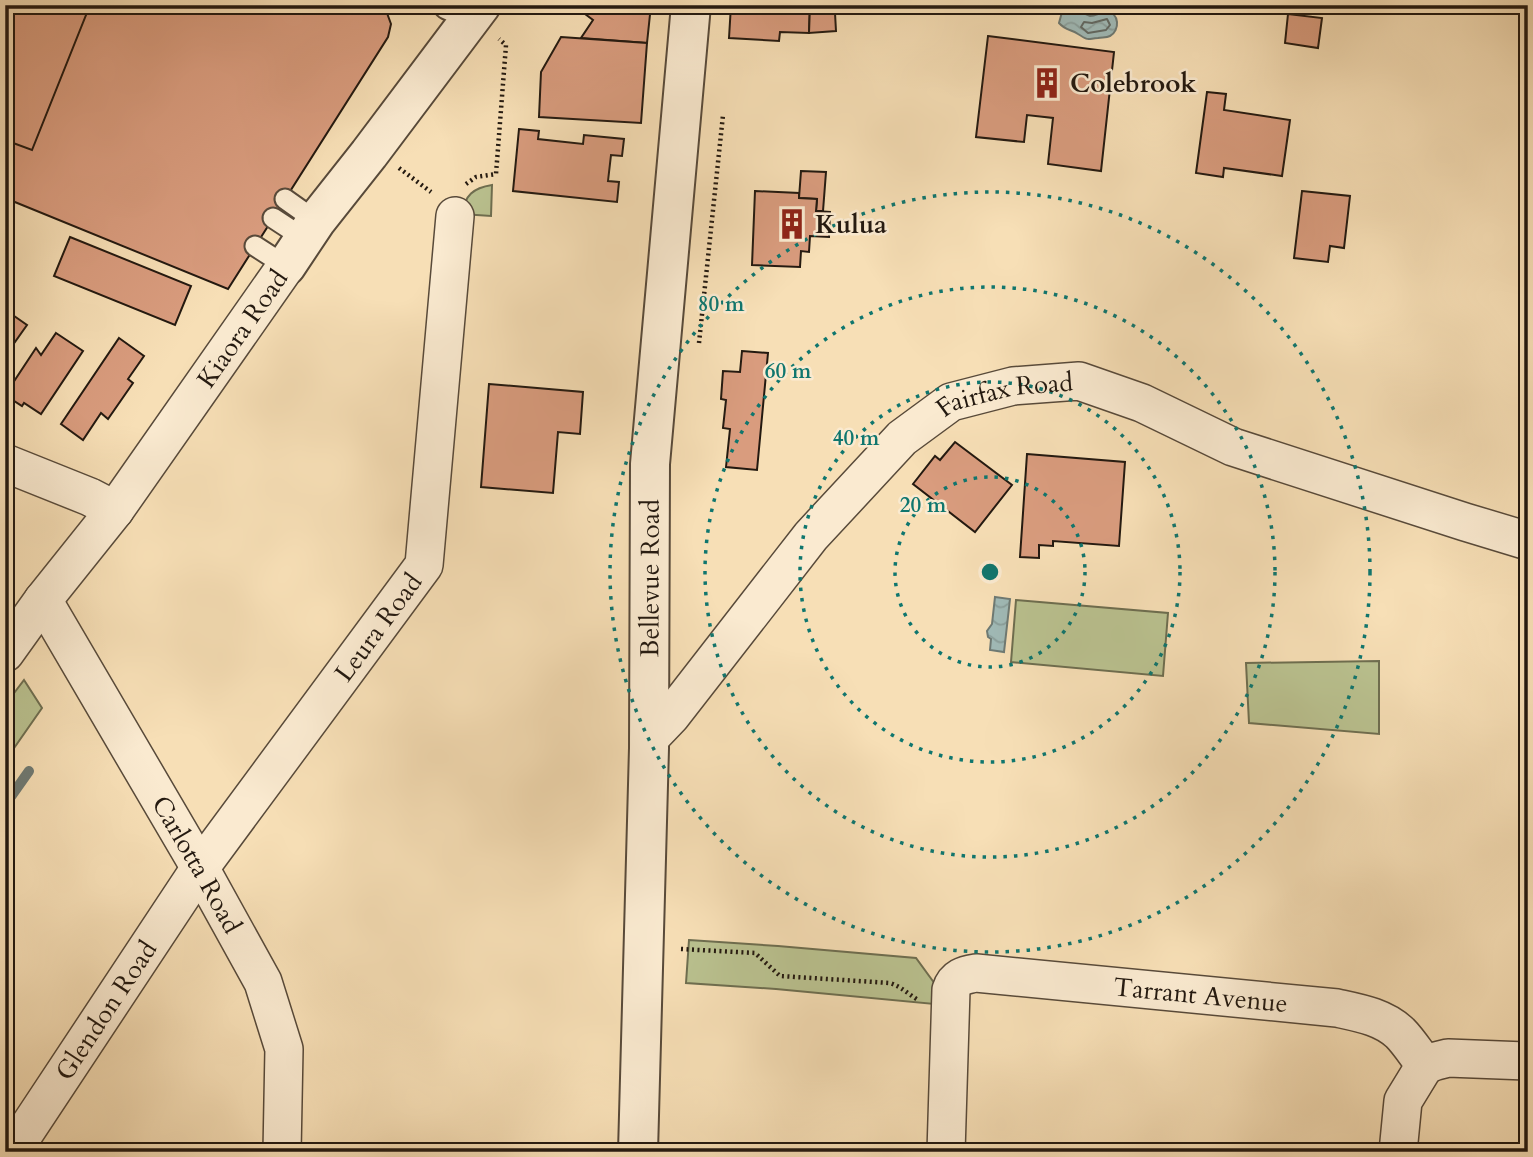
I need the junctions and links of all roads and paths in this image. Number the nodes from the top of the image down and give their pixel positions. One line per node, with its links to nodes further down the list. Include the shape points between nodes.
1 (691, 5): 15 (street, Bellevue Road, via 650,464)
2 (467, 9): 7 (path, via 506,45 496,174 477,177); 9 (street, Kiaora Road, via 369,154)
3 (723, 115): 4 (path)
4 (718, 164)
5 (416, 182): 7 (path)
6 (285, 199): 9 (lane)
7 (443, 205): 16 (street, Leura Road, via 424,565)
8 (273, 218): 9 (lane)
9 (290, 243): 11 (street, Kiaora Road)
10 (5, 463): 11 (street)
11 (115, 510): 13 (street, Kiaora Road)
12 (1528, 541): 15 (street, Fairfax Road, via 1233,447 1142,404 1079,382 1013,386 951,402 902,438 811,536)
13 (43, 600): 14 (street, Kiaora Road); 16 (street, Carlotta Road)
14 (5, 653)
15 (649, 739): 23 (street, Bellevue Road)
16 (200, 868): 21 (street, Glendon Road); 22 (street, Carlotta Road, via 263,982 284,1049)
17 (681, 949): 18 (path, via 754,953 780,976 890,983)
18 (918, 1000)
19 (1528, 1061): 20 (street, via 1448,1058)
20 (1425, 1065): 24 (street, Tarrant Avenue, via 1401,1034 1384,1021 1346,1010 976,973 957,978 950,990); 25 (street, via 1403,1101)
21 (12, 1152)
22 (282, 1152)
23 (638, 1152)
24 (946, 1152)
25 (1398, 1152)

